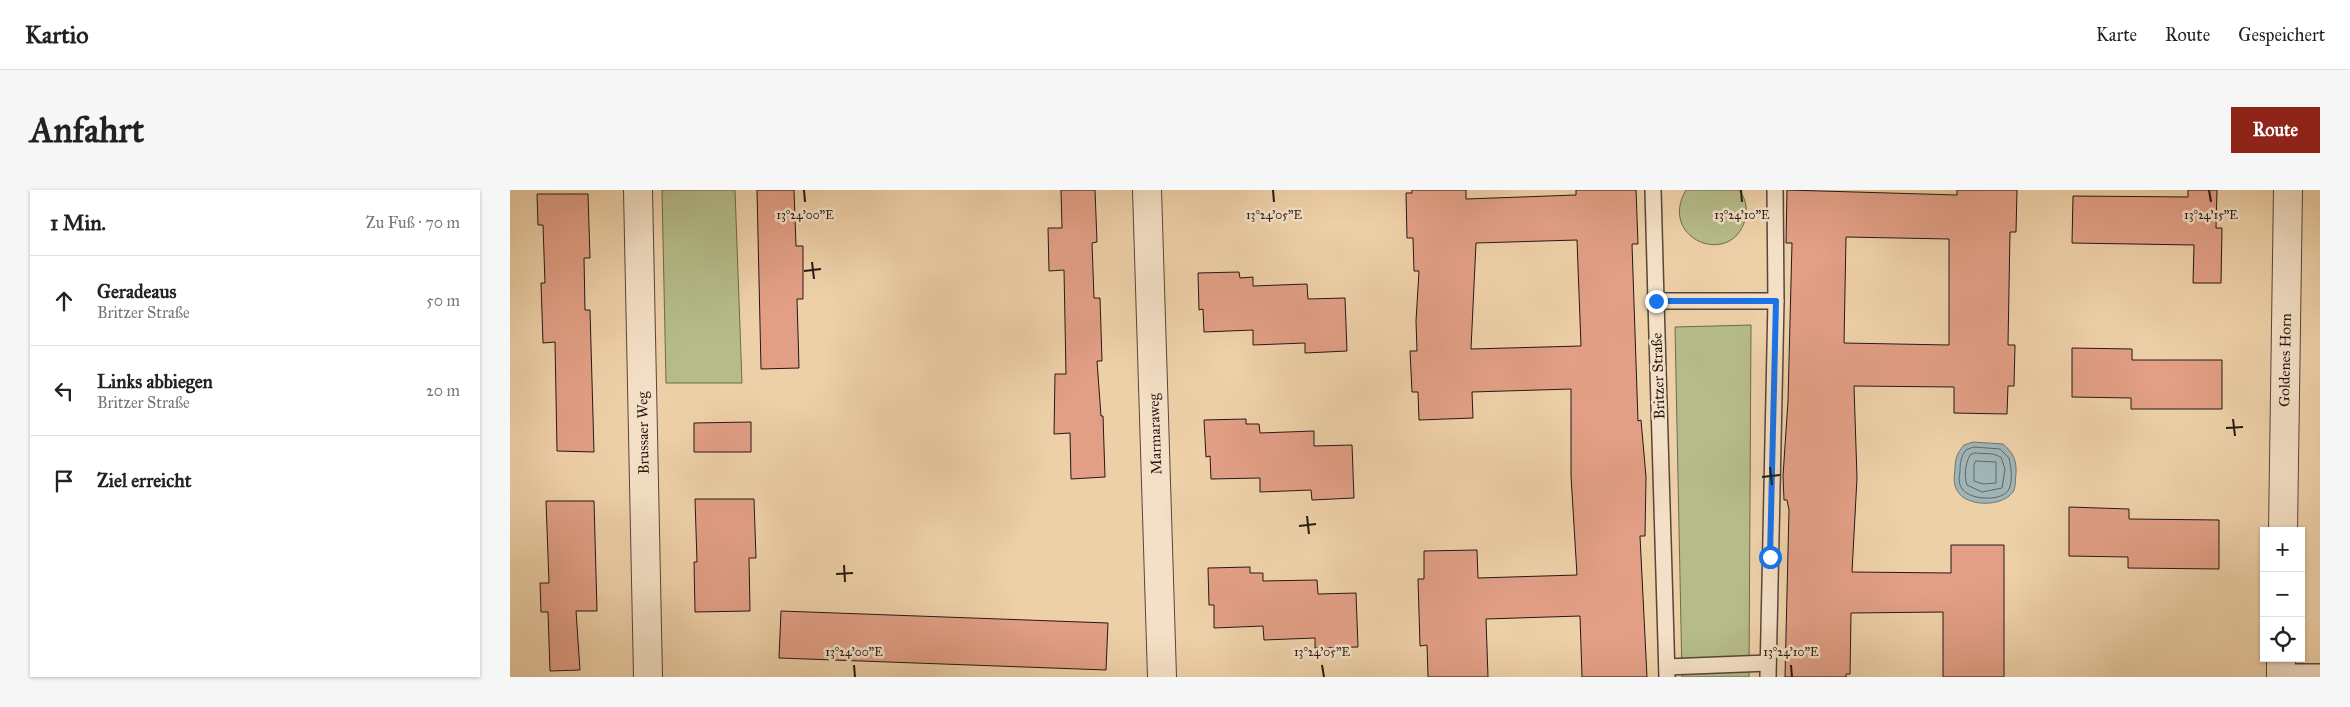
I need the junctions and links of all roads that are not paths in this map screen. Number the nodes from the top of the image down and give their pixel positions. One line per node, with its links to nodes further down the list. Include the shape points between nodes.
1 (638, 190): 13 (street, Brussaer Weg)
2 (1147, 190): 14 (street, Marmaraweg)
3 (1653, 190): 6 (lane, Britzer Straße)
4 (1775, 190): 7 (lane)
5 (2288, 190): 8 (street, Goldenes Horn)
6 (1656, 301): 7 (lane); 11 (lane, Britzer Straße)
7 (1776, 301): 10 (lane)
8 (2283, 527)
9 (2281, 669): 12 (lane)
10 (1768, 670): 11 (lane)
11 (1667, 672)
12 (2320, 672)
13 (648, 677)
14 (1162, 677)

